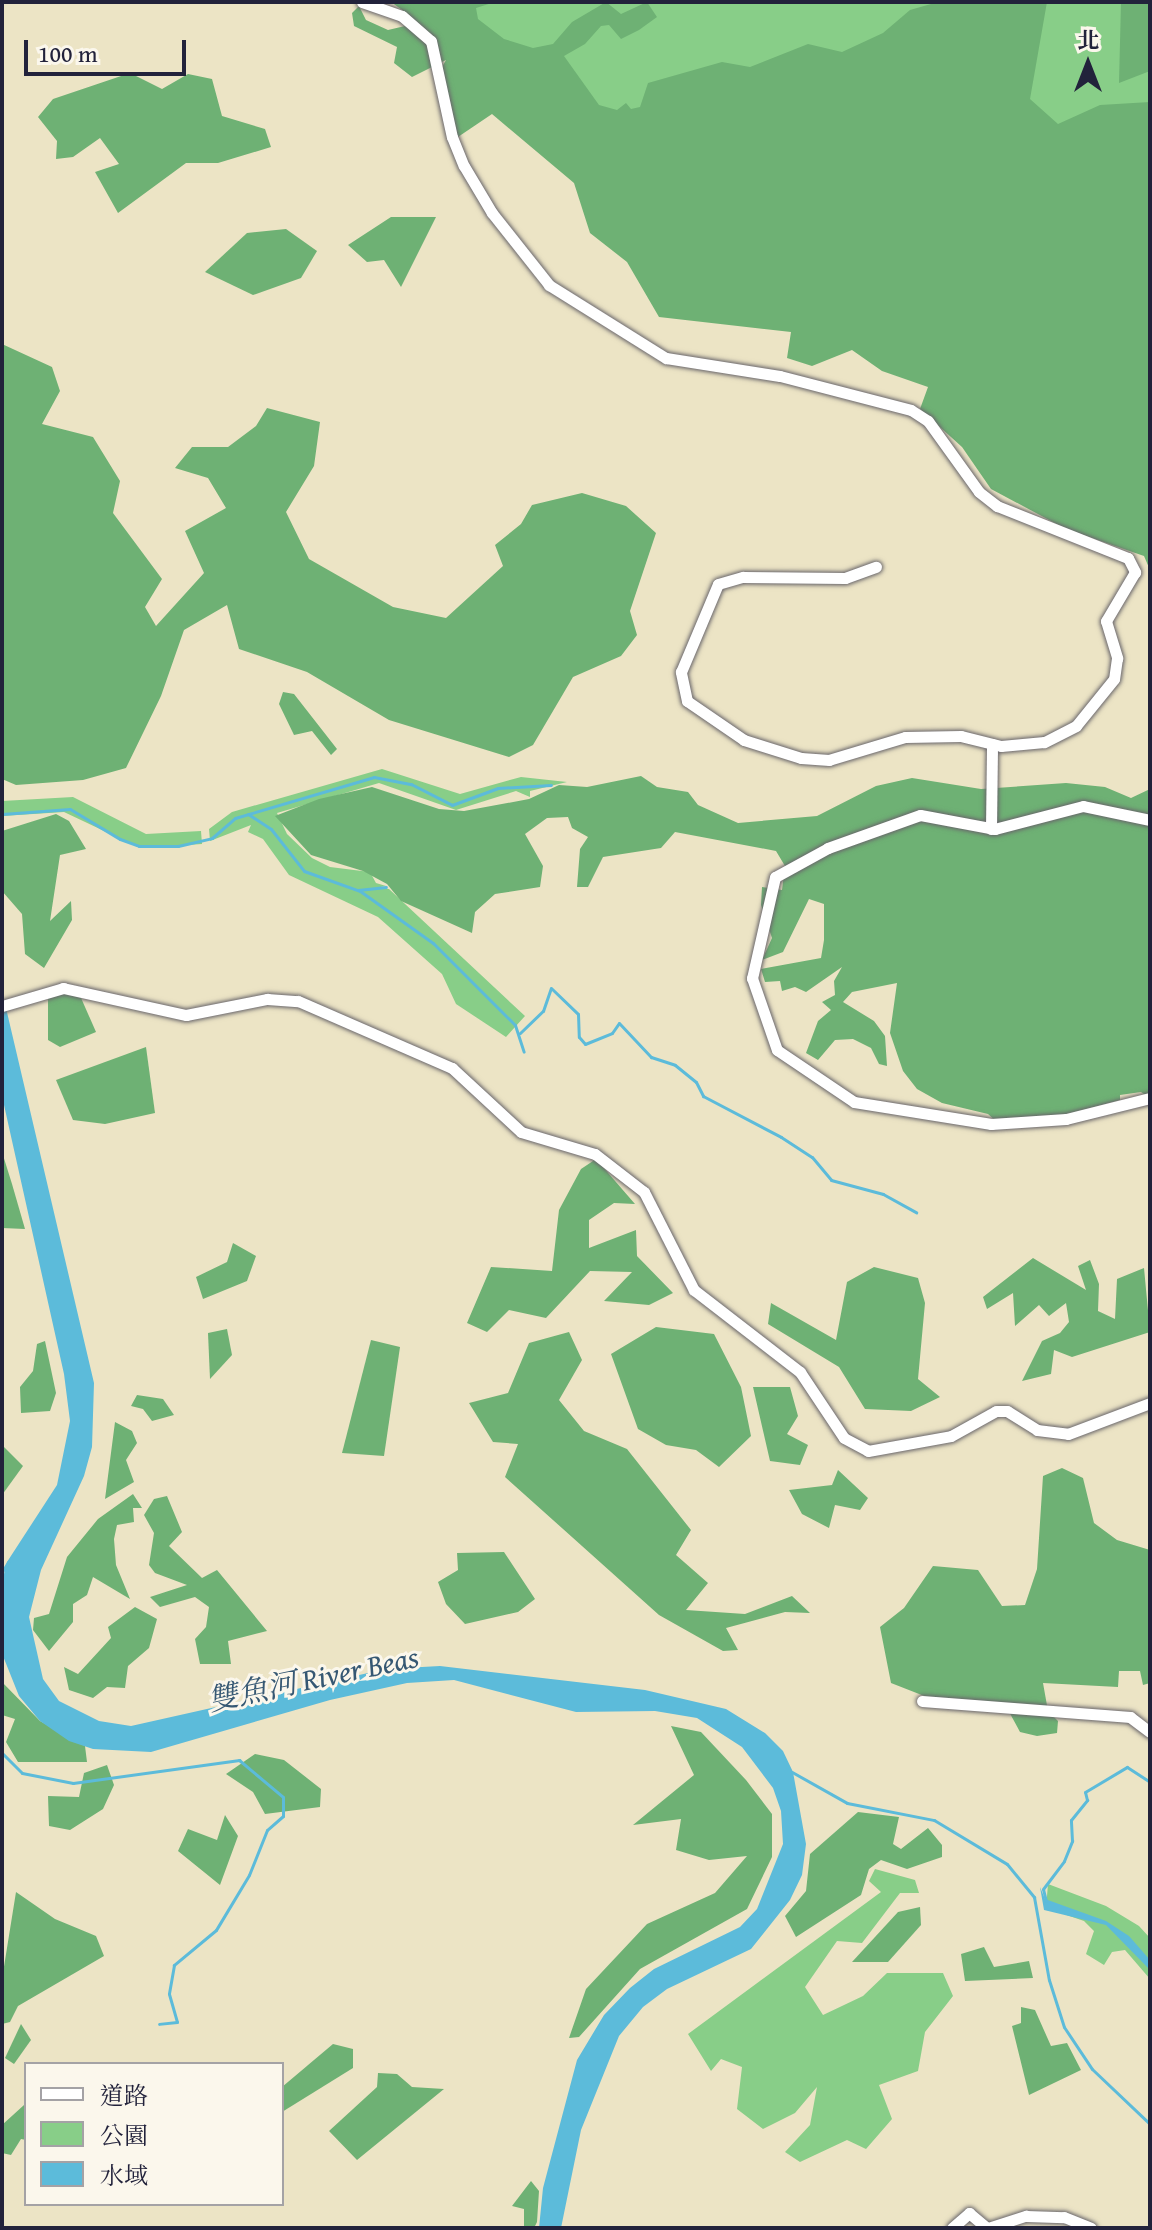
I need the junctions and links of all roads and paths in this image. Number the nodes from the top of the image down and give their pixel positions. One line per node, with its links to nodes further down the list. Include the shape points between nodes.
1 (362, 2): 3 (street, via 402,16 431,41 452,137 464,166 492,213 549,285 666,358 780,376 911,410 928,421 979,492 997,506 1132,561 1135,572 1106,621 1117,666 1099,702 1076,726 1044,742)
2 (876, 567): 3 (street, via 845,578 743,577 718,584 681,672 687,701 744,740 801,758 829,760 882,741 934,735)
3 (992, 744): 5 (street)
4 (1150, 820): 5 (street, via 1083,806)
5 (991, 829): 7 (street, via 920,815 828,848 775,877 752,978 772,1043 818,1082 854,1102 975,1124 1066,1119)
6 (6, 1005): 8 (street, via 63,988 186,1015 267,999 298,1001 452,1068 521,1132 595,1154 644,1192 694,1290 800,1372 844,1438 868,1451 951,1436 996,1411 1007,1411 1037,1430 1068,1434)
7 (1150, 1098)
8 (1150, 1403)
9 (922, 1701): 10 (street, via 1130,1717)
10 (1150, 1732)
11 (952, 2228): 12 (street, via 969,2213)
12 (988, 2228): 13 (street, via 1043,2216 1064,2217)
13 (1091, 2228)

